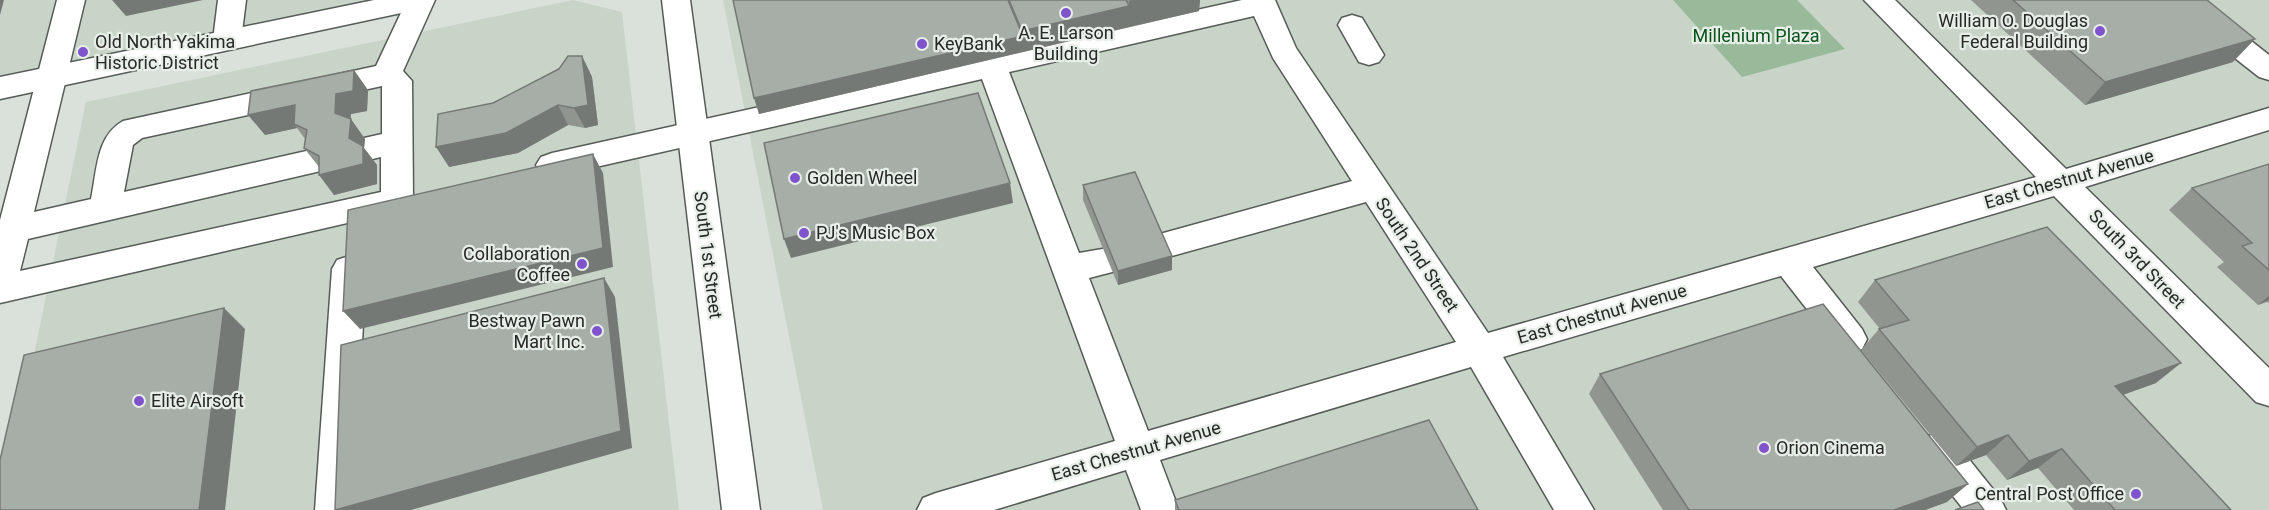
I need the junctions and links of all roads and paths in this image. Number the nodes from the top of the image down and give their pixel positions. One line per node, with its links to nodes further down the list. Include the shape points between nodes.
1 (71, 0): 14 (street)
2 (232, 0): 9 (street)
3 (421, 0): 9 (street); 13 (street)
4 (676, 0): 17 (street, South 1st Street)
5 (1878, 0): 20 (street, South 3rd Street)
6 (2181, 0): 12 (street)
7 (1261, 3): 11 (street); 21 (street, South 2nd Street, via 1283,51)
8 (1352, 25): 10 (street)
9 (227, 40): 14 (street)
10 (1369, 55)
11 (992, 66): 17 (street); 30 (street)
12 (2269, 69)
13 (387, 74): 18 (street, via 398,81); 24 (street, via 134,129 118,141)
14 (51, 77): 15 (street); 26 (street)
15 (0, 88)
16 (2269, 119): 20 (street, East Chestnut Avenue)
17 (692, 134): 19 (street); 39 (street, South 1st Street)
18 (397, 142): 23 (street); 24 (street)
19 (520, 172)
20 (2062, 183): 28 (street, East Chestnut Avenue); 35 (street, South 3rd Street)
21 (1373, 188): 27 (street); 33 (street, South 2nd Street)
22 (430, 193): 23 (street)
23 (397, 200): 25 (street)
24 (105, 209): 26 (street)
25 (352, 210): 32 (street); 38 (street)
26 (14, 229): 31 (street)
27 (1161, 246)
28 (1788, 260): 33 (street, East Chestnut Avenue); 34 (street)
29 (1108, 261): 30 (street)
30 (1069, 269): 37 (street)
31 (0, 285)
32 (0, 290)
33 (1480, 350): 37 (street, East Chestnut Avenue); 42 (street, South 2nd Street)
34 (1869, 362)
35 (2269, 391)
36 (1920, 427): 43 (street)
37 (1138, 450): 40 (street, East Chestnut Avenue); 41 (street)
38 (334, 510)
39 (741, 510)
40 (936, 510)
41 (1160, 510)
42 (1575, 510)
43 (1987, 510)

